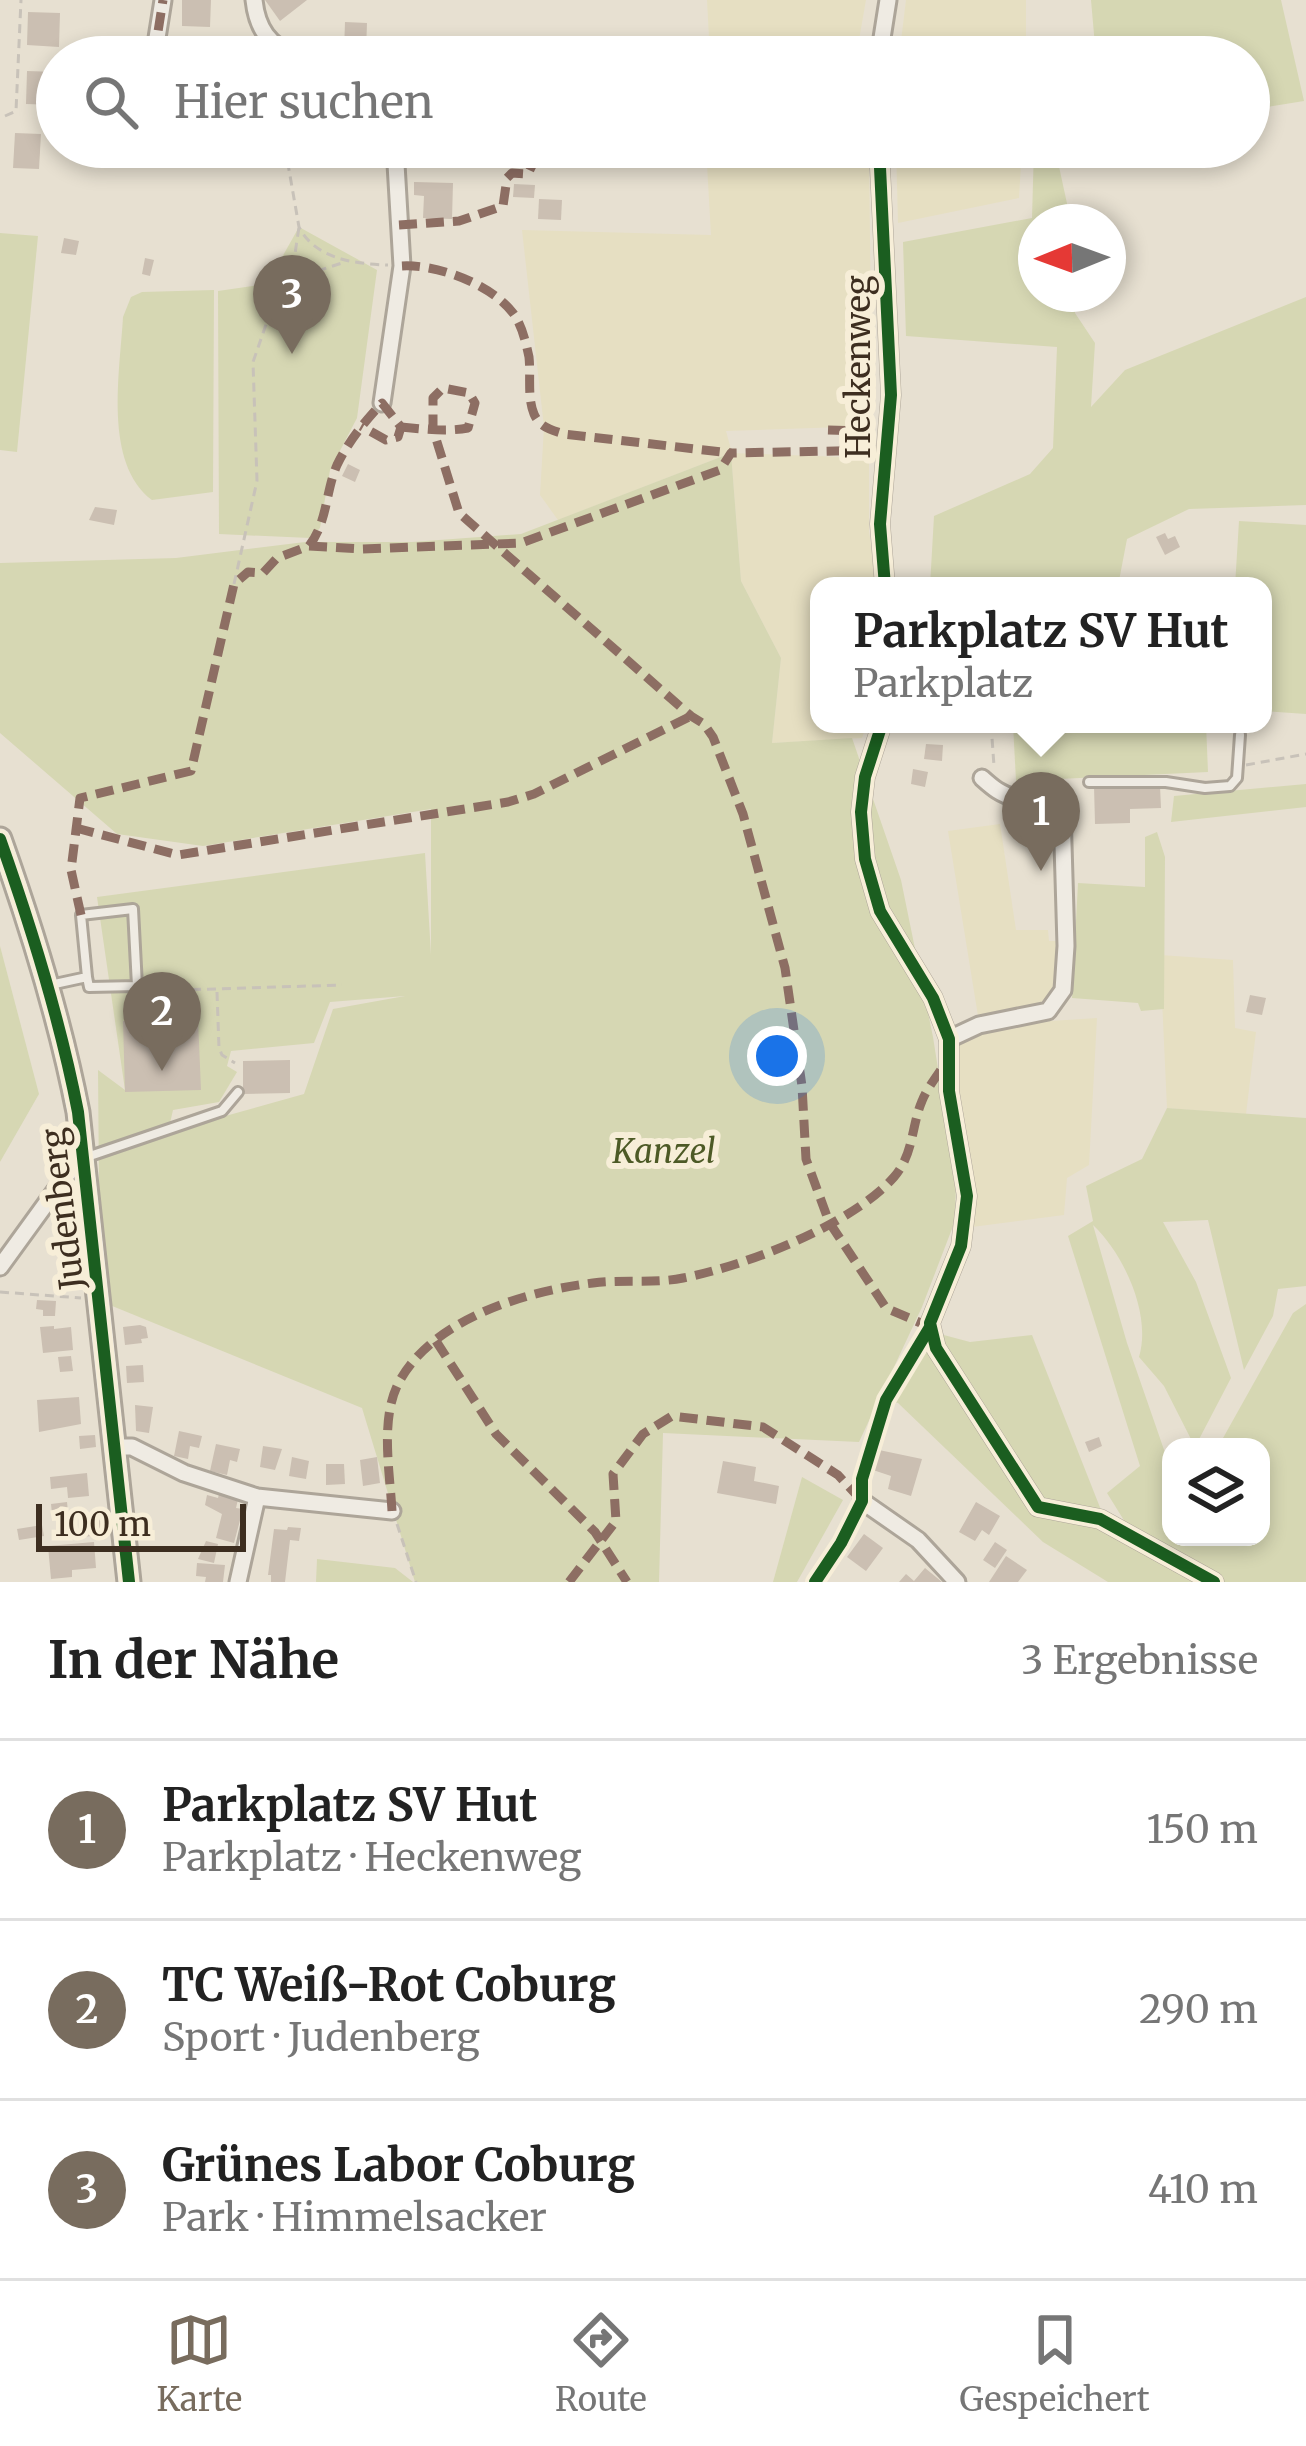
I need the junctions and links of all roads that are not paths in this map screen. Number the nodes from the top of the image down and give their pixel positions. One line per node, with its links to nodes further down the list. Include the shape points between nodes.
1 (163, 0): 4 (street)
2 (254, 0): 5 (street)
3 (888, 0): 6 (street)
4 (157, 36)
5 (265, 36)
6 (882, 36)
7 (396, 168): 9 (street, via 402,266)
8 (880, 168): 10 (street, Heckenweg, via 891,394 880,524)
9 (382, 403)
10 (884, 577)
11 (879, 733): 19 (street, via 861,812 869,876)
12 (1240, 735): 14 (lane, via 1234,783 1222,788)
13 (982, 778): 19 (street, via 998,792 1047,799 1062,810 1063,990 1048,1011)
14 (1089, 782)
15 (0, 839): 16 (street, Judenberg)
16 (8, 876): 18 (street, Judenberg)
17 (87, 977): 17 (lane, via 81,915 133,909 136,986 89,987); 18 (lane)
18 (48, 986): 21 (street, Judenberg)
19 (949, 1039): 30 (street, via 967,1196 965,1229 930,1323 936,1348 1038,1507 1100,1519)
20 (238, 1092): 21 (lane, via 222,1111)
21 (86, 1157): 22 (street); 23 (street, Judenberg)
22 (0, 1267)
23 (116, 1447): 24 (street); 27 (street, Judenberg)
24 (256, 1497): 26 (street); 28 (street)
25 (862, 1502): 29 (street, via 918,1540)
26 (392, 1510)
27 (129, 1582)
28 (238, 1582)
29 (957, 1582)
30 (1214, 1582)

